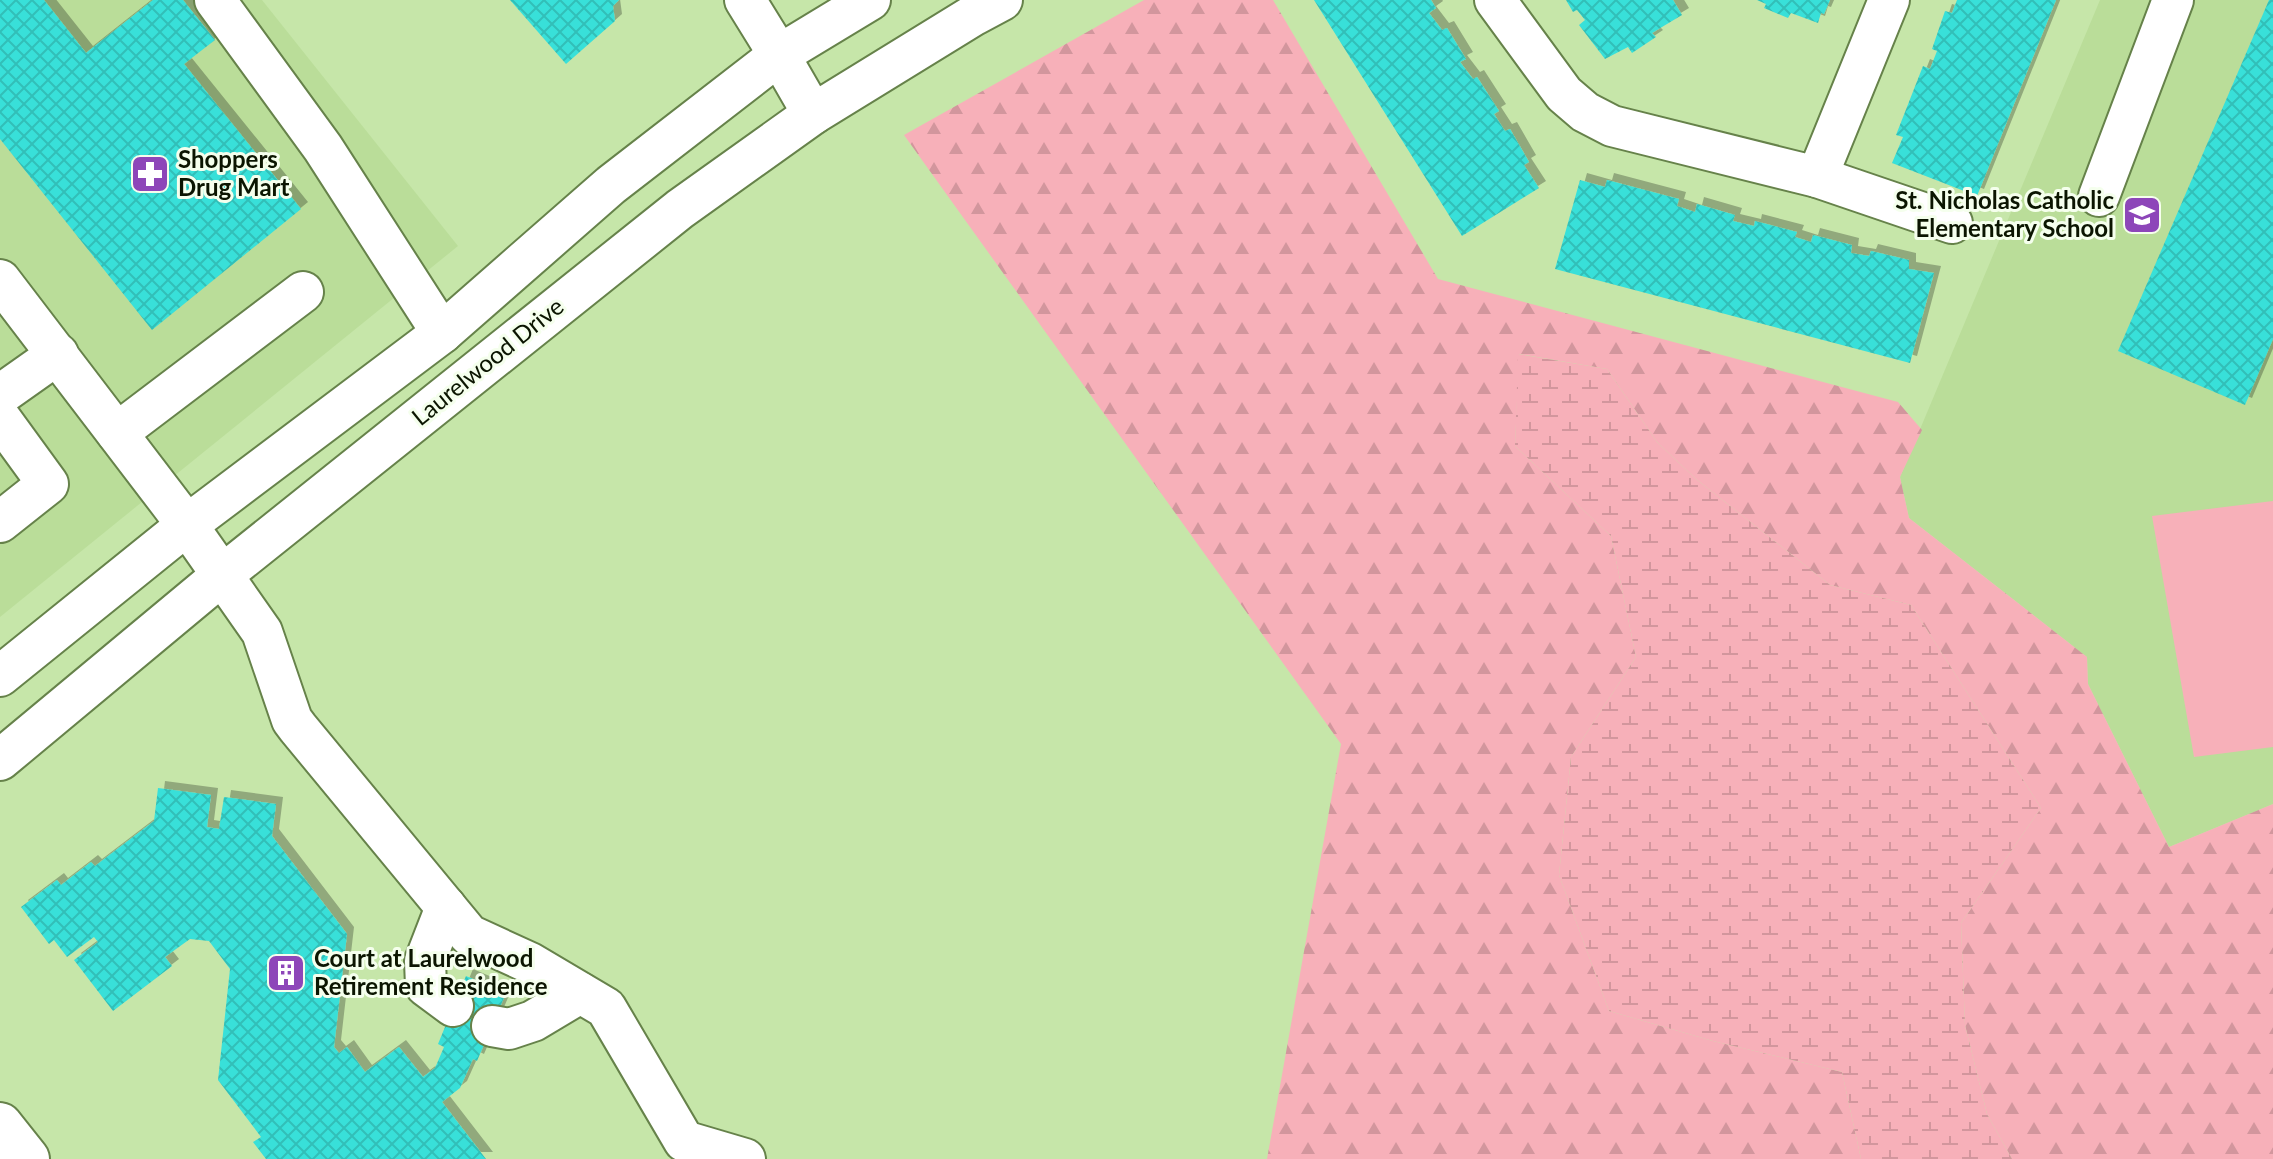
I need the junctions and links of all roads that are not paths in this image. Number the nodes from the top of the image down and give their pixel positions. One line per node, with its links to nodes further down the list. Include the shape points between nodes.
1 (215, 0): 15 (street, via 323,148)
2 (745, 0): 8 (street)
3 (870, 0): 8 (street)
4 (1002, 0): 9 (street, Laurelwood Drive)
5 (1495, 0): 10 (street, via 1564,94 1585,112 1612,126)
6 (1889, 0): 10 (street)
7 (2173, 0): 11 (street)
8 (779, 55): 9 (street); 15 (street, via 611,185)
9 (813, 114): 22 (street, Laurelwood Drive, via 680,209)
10 (1817, 177): 12 (street)
11 (2099, 196)
12 (1952, 223)
13 (0, 280): 16 (street)
14 (303, 292): 19 (street)
15 (442, 333): 21 (street)
16 (58, 354): 17 (street); 19 (street)
17 (0, 395)
18 (0, 418): 20 (street, via 48,484)
19 (117, 433): 21 (street)
20 (0, 522)
21 (187, 525): 22 (street); 23 (street)
22 (221, 576): 24 (street, Laurelwood Drive); 25 (street, via 262,632 292,720)
23 (0, 676)
24 (0, 760)
25 (446, 907): 26 (street, via 469,935); 27 (street, via 425,961 426,986)
26 (580, 993): 28 (street, via 533,1021 509,1029); 30 (street, via 606,1008)
27 (453, 1006)
28 (492, 1026)
29 (0, 1125): 31 (main road)
30 (671, 1150): 32 (street)
31 (27, 1159)
32 (745, 1159)

